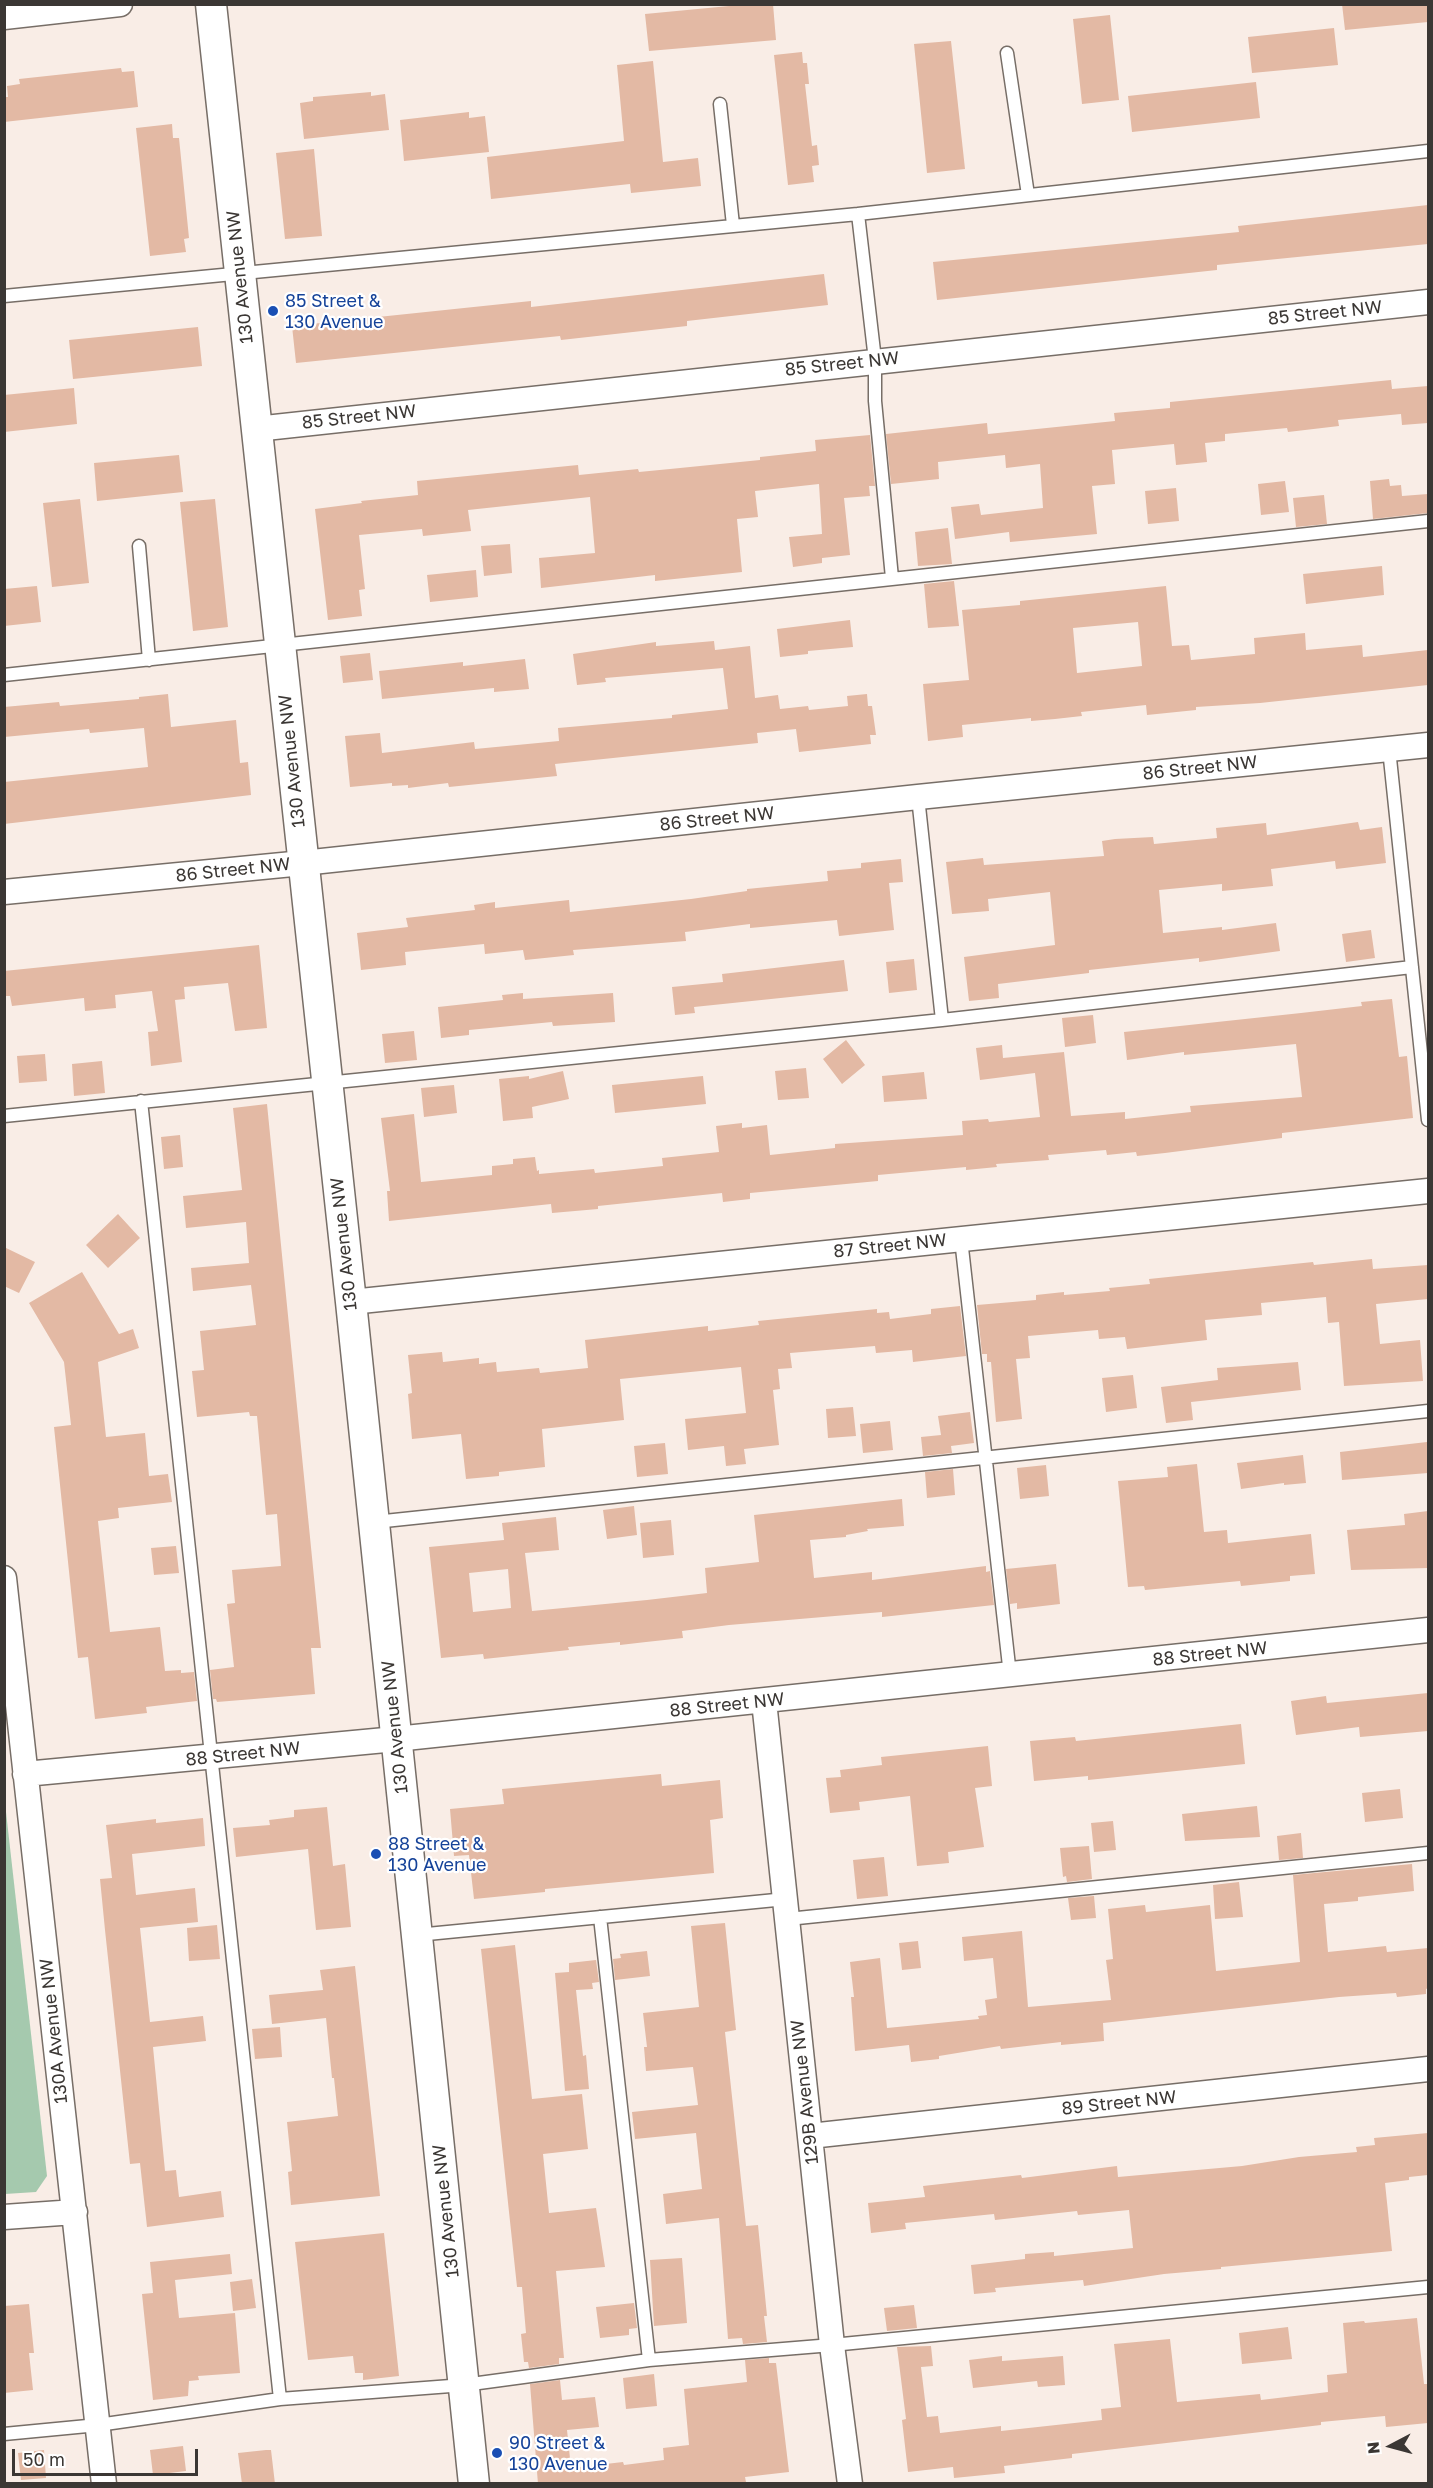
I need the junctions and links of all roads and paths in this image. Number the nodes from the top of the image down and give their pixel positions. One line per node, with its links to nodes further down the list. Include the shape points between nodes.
1 (120, 4): 3 (street)
2 (211, 4): 10 (street, 130 Avenue NW)
3 (4, 17)
4 (1007, 52): 7 (lane)
5 (720, 104): 9 (lane)
6 (1428, 151): 7 (lane)
7 (1028, 195): 8 (lane)
8 (858, 214): 9 (lane); 13 (lane)
9 (733, 225): 10 (lane)
10 (240, 272): 11 (lane); 14 (street, 130 Avenue NW)
11 (4, 296)
12 (1428, 302): 13 (street, 85 Street NW)
13 (875, 360): 14 (street, 85 Street NW); 17 (lane, via 875,400)
14 (256, 429): 18 (street, 130 Avenue NW)
15 (1428, 521): 17 (lane)
16 (140, 546): 19 (lane)
17 (892, 578): 18 (lane)
18 (281, 647): 19 (lane); 24 (street, 130 Avenue NW)
19 (149, 660): 20 (lane)
20 (4, 675)
21 (1428, 745): 22 (street, 86 Street NW)
22 (1389, 749): 23 (street, 86 Street NW); 26 (lane)
23 (918, 797): 24 (street, 86 Street NW); 27 (lane)
24 (303, 863): 25 (street, 86 Street NW); 28 (street, 130 Avenue NW)
25 (4, 892)
26 (1412, 968): 27 (lane); 31 (lane)
27 (942, 1020): 28 (lane)
28 (327, 1084): 29 (lane); 34 (street, 130 Avenue NW)
29 (141, 1101): 30 (lane); 43 (lane)
30 (4, 1116)
31 (1428, 1120)
32 (1428, 1191): 33 (street, 87 Street NW)
33 (961, 1239): 34 (street, 87 Street NW); 36 (lane)
34 (351, 1302): 37 (street, 130 Avenue NW)
35 (1428, 1411): 36 (lane)
36 (986, 1458): 37 (lane); 40 (lane)
37 (374, 1522): 42 (street, 130 Avenue NW)
38 (4, 1578): 44 (street, 130A Avenue NW)
39 (1428, 1630): 40 (street, 88 Street NW)
40 (1010, 1675): 41 (street, 88 Street NW)
41 (764, 1701): 42 (street, 88 Street NW); 46 (street, 129B Avenue NW)
42 (396, 1738): 43 (street, 88 Street NW); 48 (street, 130 Avenue NW)
43 (212, 1757): 44 (street, 88 Street NW); 57 (lane)
44 (25, 1774): 51 (street, 130A Avenue NW)
45 (1428, 1853): 46 (lane)
46 (787, 1909): 47 (lane); 50 (street, 129B Avenue NW)
47 (600, 1917): 48 (lane); 55 (lane)
48 (417, 1935): 56 (street, 130 Avenue NW)
49 (1428, 2069): 50 (street, 89 Street NW)
50 (810, 2136): 54 (street, 129B Avenue NW)
51 (75, 2212): 52 (street); 58 (street, 130A Avenue NW)
52 (4, 2217)
53 (1428, 2287): 54 (lane)
54 (832, 2345): 55 (lane); 62 (street, 129B Avenue NW)
55 (649, 2360): 56 (lane)
56 (464, 2385): 57 (lane); 61 (street, 130 Avenue NW)
57 (280, 2399): 58 (lane)
58 (98, 2425): 59 (lane); 60 (street, 130A Avenue NW)
59 (4, 2434)
60 (105, 2484)
61 (474, 2484)
62 (850, 2484)

